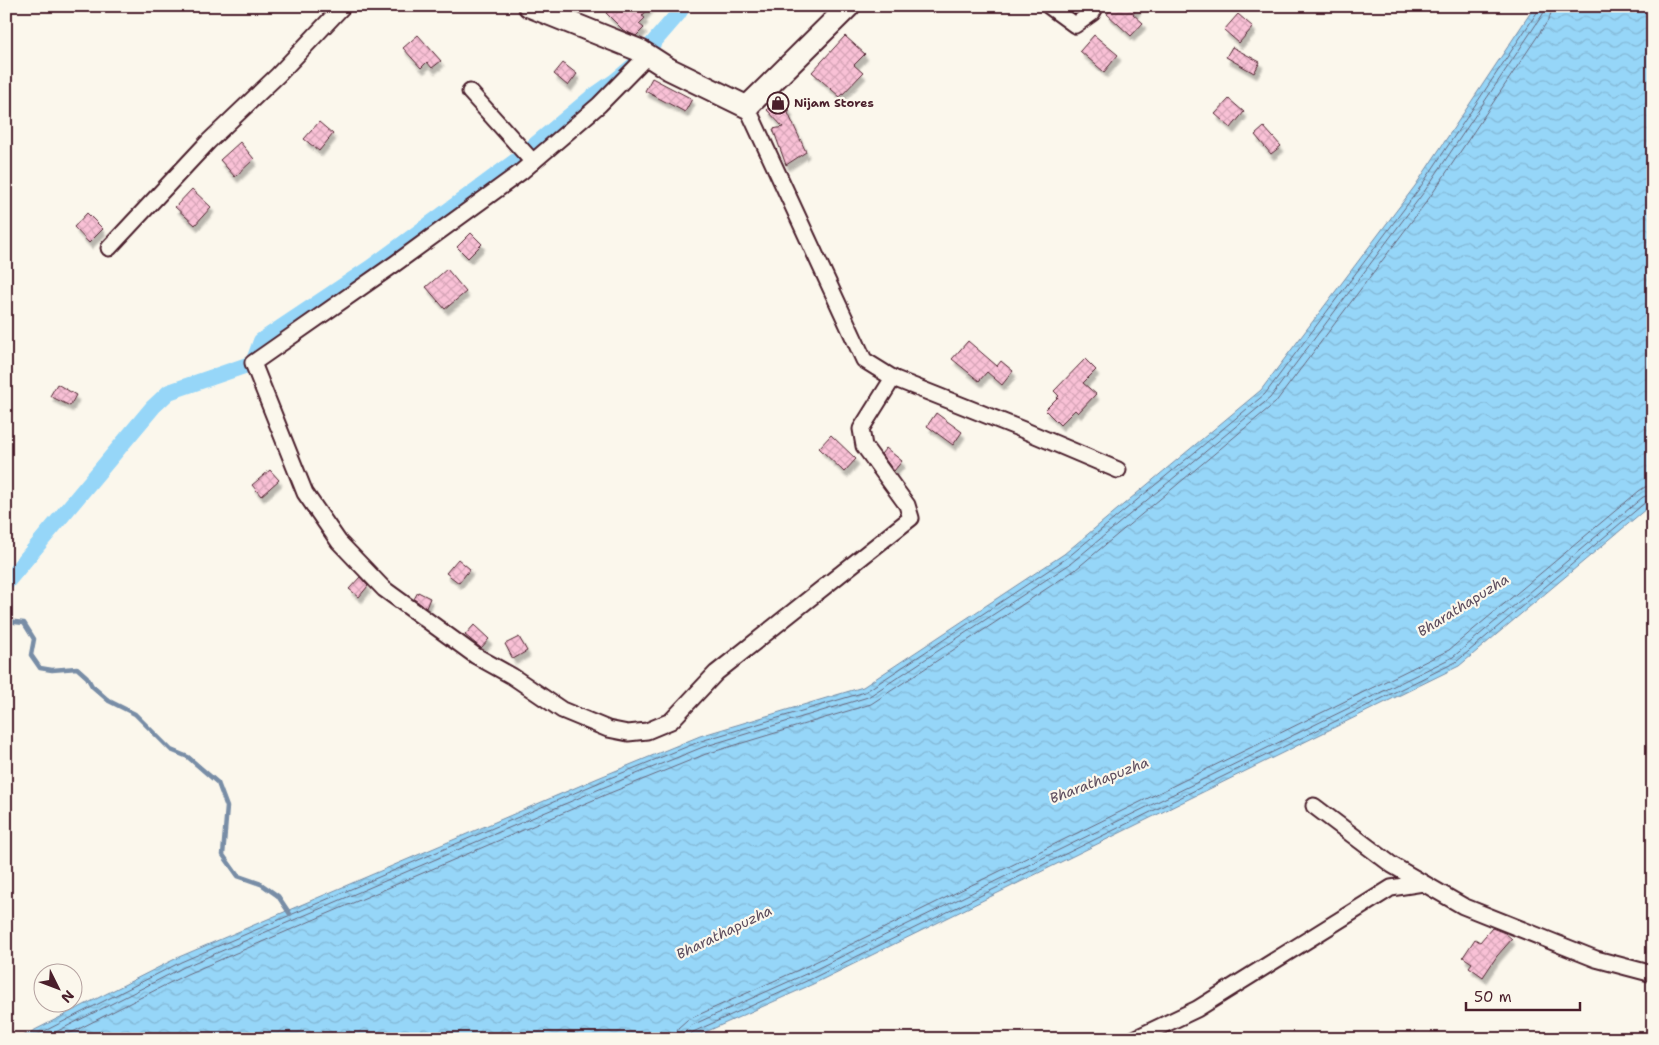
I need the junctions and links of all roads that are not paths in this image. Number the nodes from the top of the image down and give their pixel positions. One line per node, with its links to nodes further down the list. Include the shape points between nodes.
1 (344, 6): 10 (street, via 208,142)
2 (529, 6): 6 (street)
3 (849, 6): 8 (street)
4 (1049, 6): 5 (street, via 1075,25 1092,13)
5 (1096, 6)
6 (648, 55): 8 (street); 9 (street, via 599,106)
7 (470, 92): 9 (street)
8 (747, 108): 11 (street, via 864,360)
9 (533, 162): 11 (street, via 252,363 305,493 339,542 384,590 476,656 562,710 608,729 628,733 647,731 671,721 716,672 912,518 907,504 864,446 861,429)
10 (109, 248)
11 (893, 378): 12 (street)
12 (1118, 470)
13 (1314, 806): 14 (street, via 1392,865)
14 (1423, 883): 15 (street, via 1463,906 1578,952); 16 (street, via 1391,888 1197,1009)
15 (1653, 974)
16 (1134, 1039)

